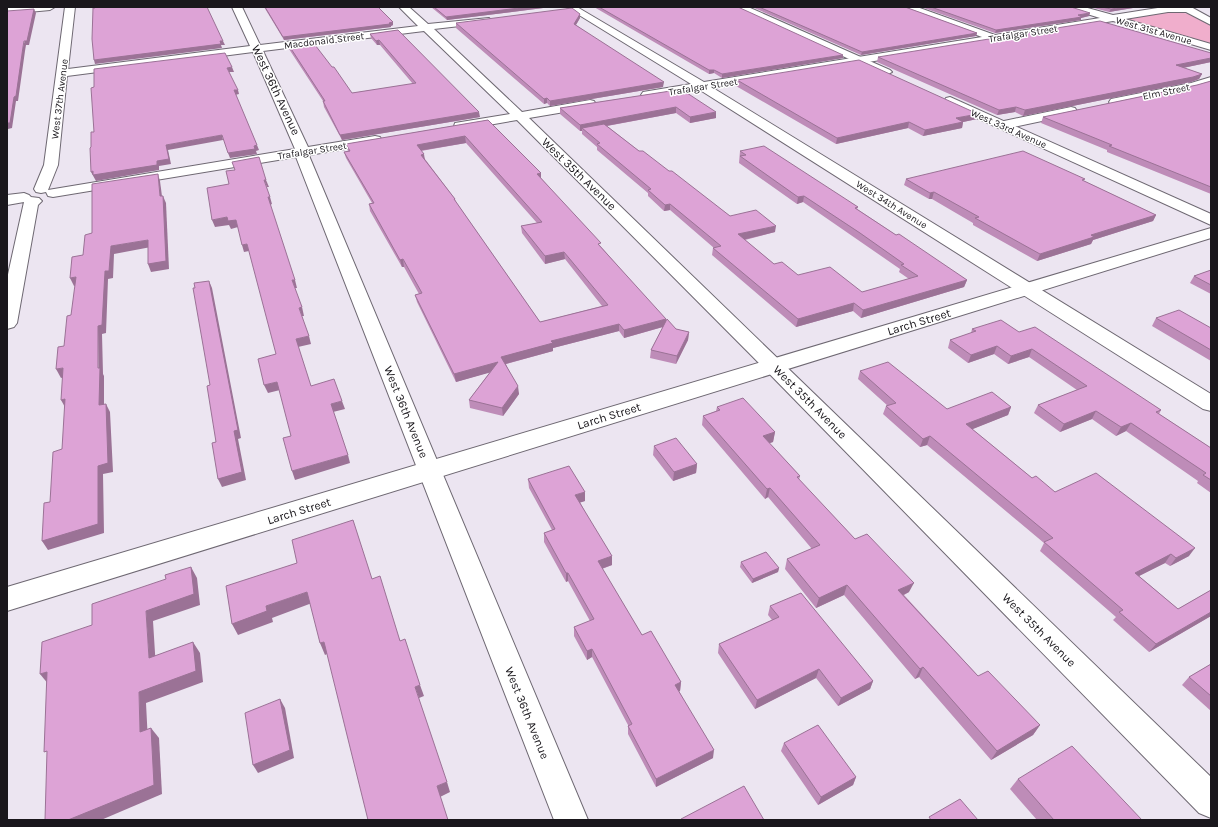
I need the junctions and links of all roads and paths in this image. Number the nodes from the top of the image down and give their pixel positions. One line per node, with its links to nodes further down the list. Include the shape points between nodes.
1 (50, 7): 10 (street)
2 (70, 7): 19 (street, West 37th Avenue)
3 (237, 7): 17 (street, West 36th Avenue)
4 (404, 7): 14 (street, West 35th Avenue)
5 (740, 7): 18 (street)
6 (908, 7): 15 (street)
7 (1074, 7): 12 (street, West 31st Avenue)
8 (573, 8): 22 (street, West 34th Avenue)
9 (1186, 8): 12 (street, Trafalgar Street); 13 (street)
10 (7, 11)
11 (494, 18): 14 (street, Macdonald Street)
12 (1112, 18): 15 (street, Trafalgar Street); 16 (street, West 31st Avenue)
13 (1211, 22)
14 (426, 27): 17 (street, Macdonald Street); 28 (street, West 35th Avenue)
15 (995, 38): 18 (street, Trafalgar Street)
16 (1211, 47)
17 (256, 48): 19 (street, Macdonald Street); 32 (street, West 36th Avenue)
18 (859, 60): 20 (street); 22 (street, Trafalgar Street)
19 (62, 73): 33 (street, West 37th Avenue, via 52,165)
20 (896, 77)
21 (1211, 80): 26 (street, Elm Street, via 1194,86)
22 (702, 86): 24 (street, Trafalgar Street); 37 (street, West 34th Avenue)
23 (939, 96): 29 (street, West 33rd Avenue)
24 (636, 97)
25 (600, 103): 28 (street)
26 (1105, 104)
27 (1083, 109): 29 (street)
28 (519, 116): 30 (street); 39 (street, West 35th Avenue)
29 (1004, 125): 35 (street, West 33rd Avenue)
30 (447, 128)
31 (385, 138): 32 (street, Trafalgar Street)
32 (302, 152): 33 (street, Trafalgar Street); 41 (street, West 36th Avenue)
33 (38, 195): 34 (street, Trafalgar Street); 38 (street, West 37th Avenue, via 31,204)
34 (7, 200)
35 (1211, 220)
36 (1211, 234): 37 (street, Larch Street)
37 (1028, 289): 39 (street, Larch Street); 40 (street, West 34th Avenue)
38 (7, 323)
39 (774, 366): 41 (street, Larch Street); 43 (street, West 35th Avenue)
40 (1211, 404)
41 (430, 471): 42 (street, Larch Street); 44 (street, West 36th Avenue)
42 (7, 599)
43 (1211, 801)
44 (571, 820)

